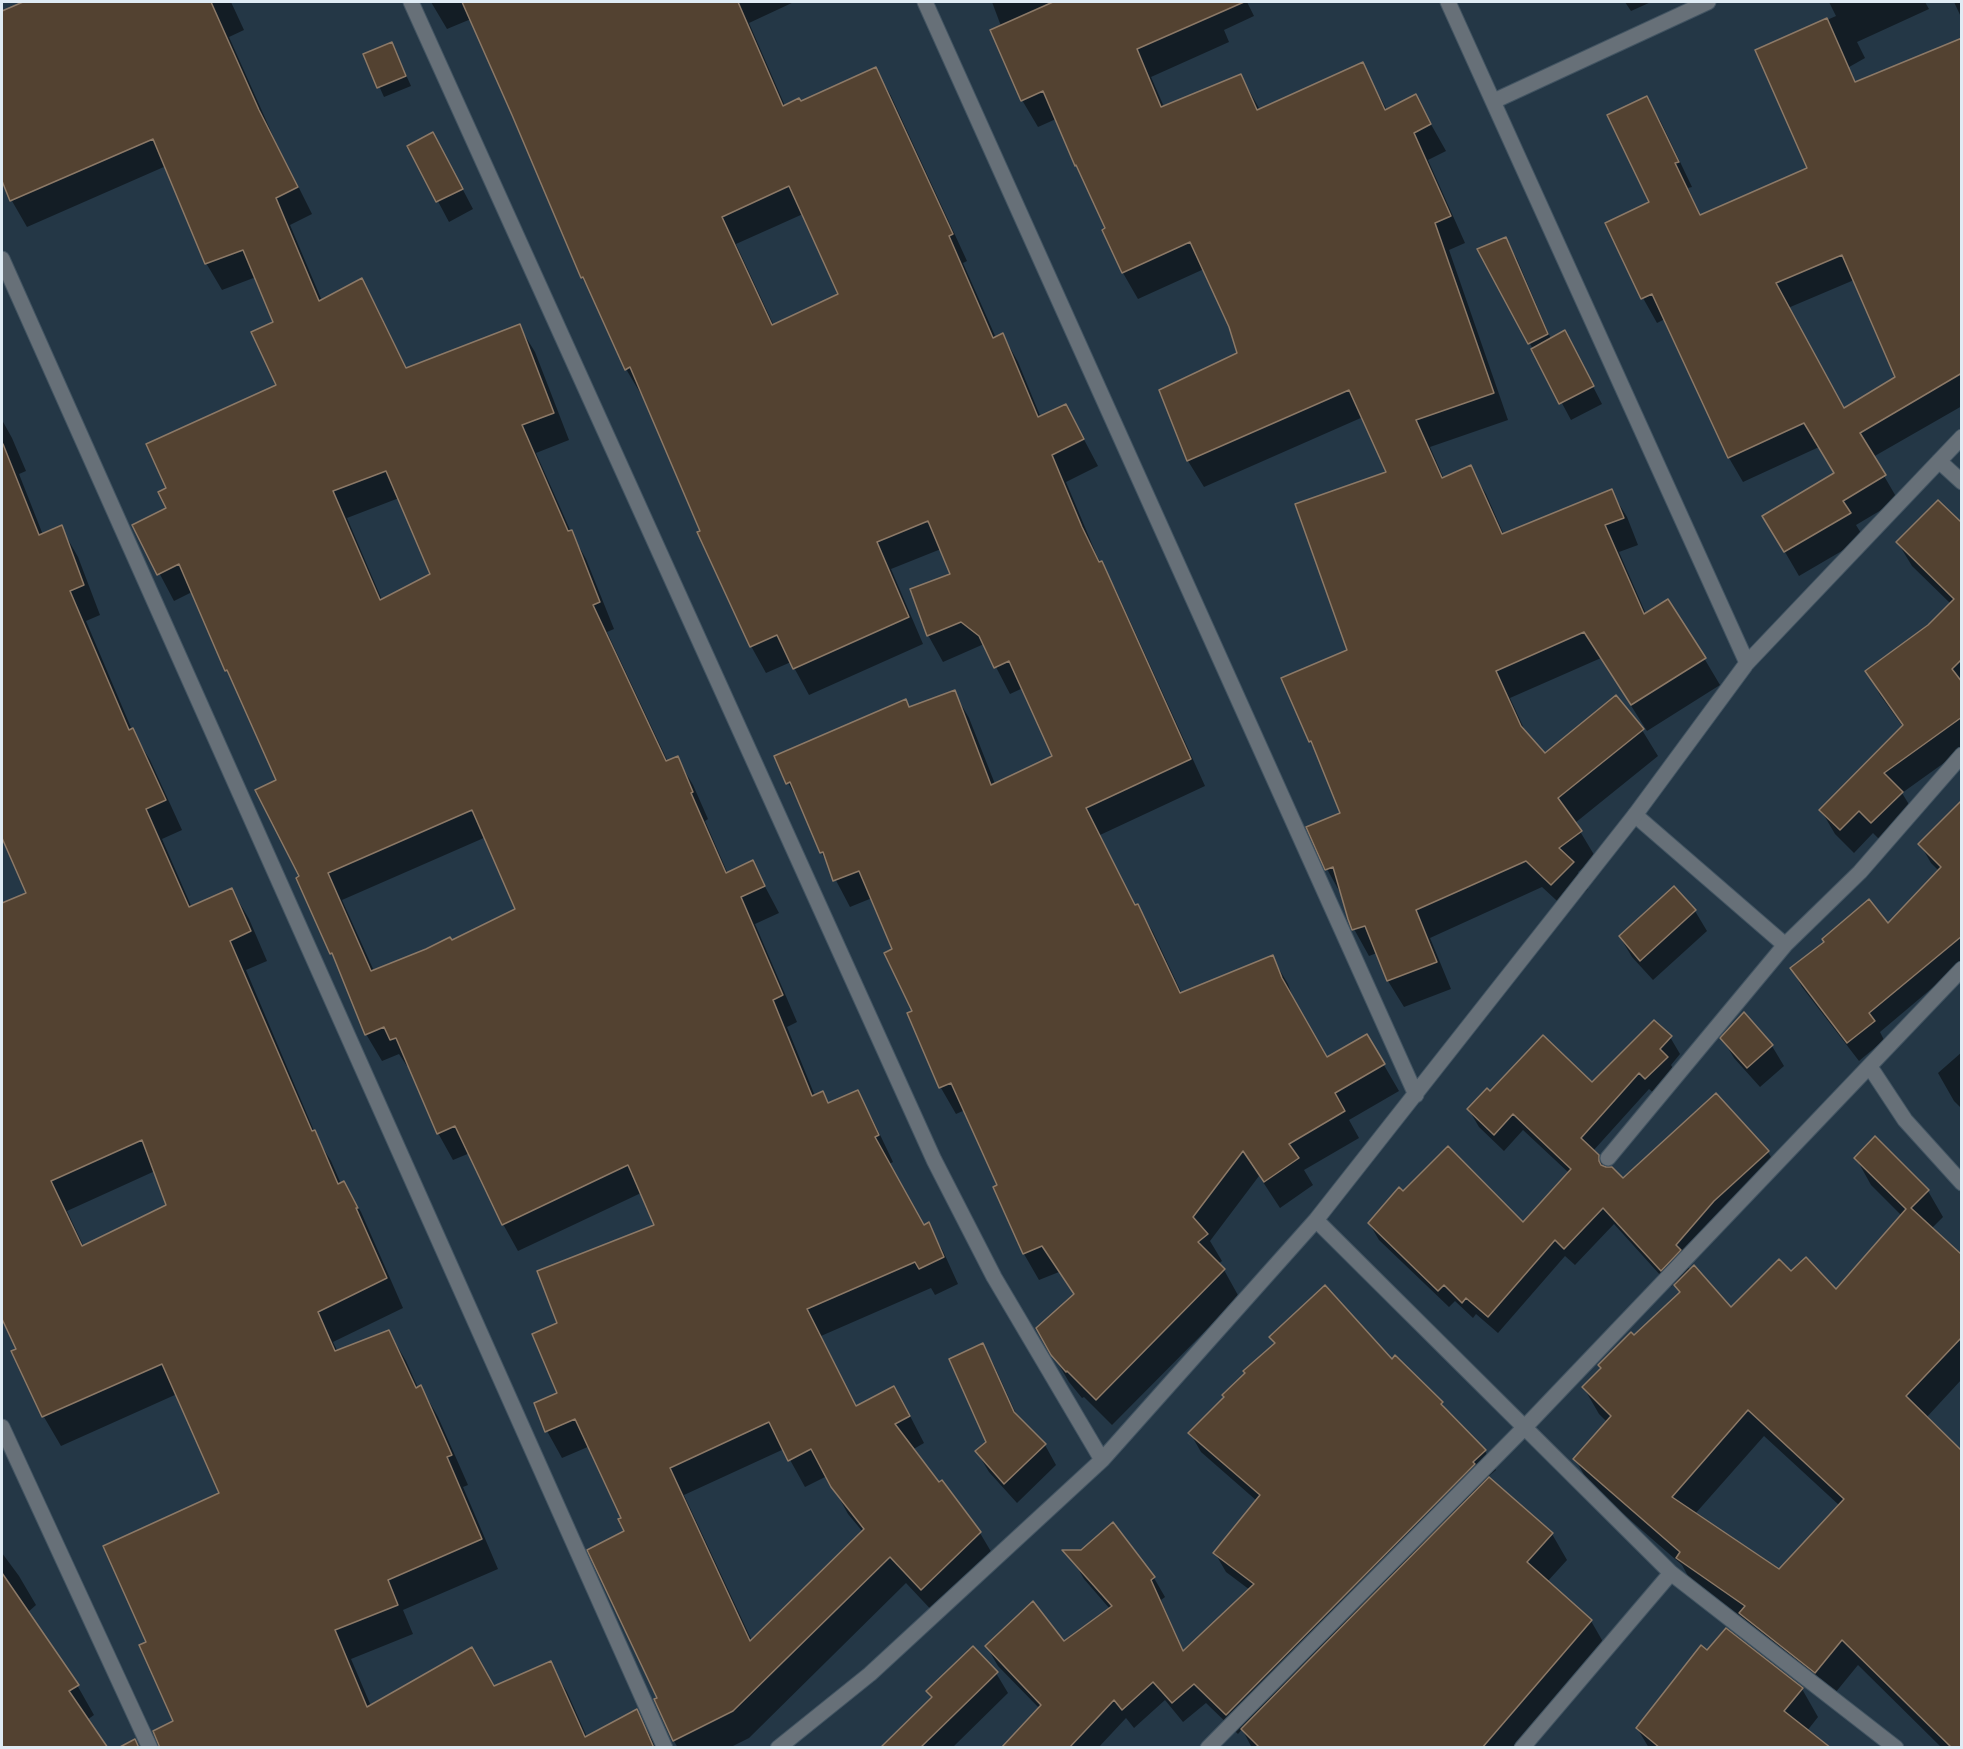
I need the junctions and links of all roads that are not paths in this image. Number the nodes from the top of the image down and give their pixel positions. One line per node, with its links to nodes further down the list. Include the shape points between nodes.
1 (411, 2): 22 (street, via 934,1160 994,1277)
2 (925, 2): 16 (street)
3 (1448, 2): 5 (street)
4 (1708, 2): 5 (street)
5 (1494, 101): 10 (street)
6 (2, 259): 25 (street)
7 (1962, 437): 8 (street)
8 (1939, 461): 9 (street); 10 (street)
9 (1962, 482)
10 (1747, 663): 12 (street)
11 (1962, 755): 13 (street, via 1860,872)
12 (1635, 815): 13 (street); 16 (street)
13 (1785, 945): 17 (street)
14 (1962, 969): 15 (street)
15 (1870, 1067): 18 (street, via 1905,1120); 21 (street)
16 (1416, 1095): 19 (street)
17 (1608, 1158)
18 (1962, 1183)
19 (1316, 1220): 21 (street); 22 (street)
20 (2, 1427): 24 (street)
21 (1525, 1427): 23 (street); 27 (street)
22 (1102, 1460): 26 (street, via 870,1674)
23 (1671, 1573): 28 (street); 29 (street)
24 (150, 1748)
25 (666, 1748)
26 (777, 1748)
27 (1208, 1748)
28 (1522, 1748)
29 (1896, 1748)

